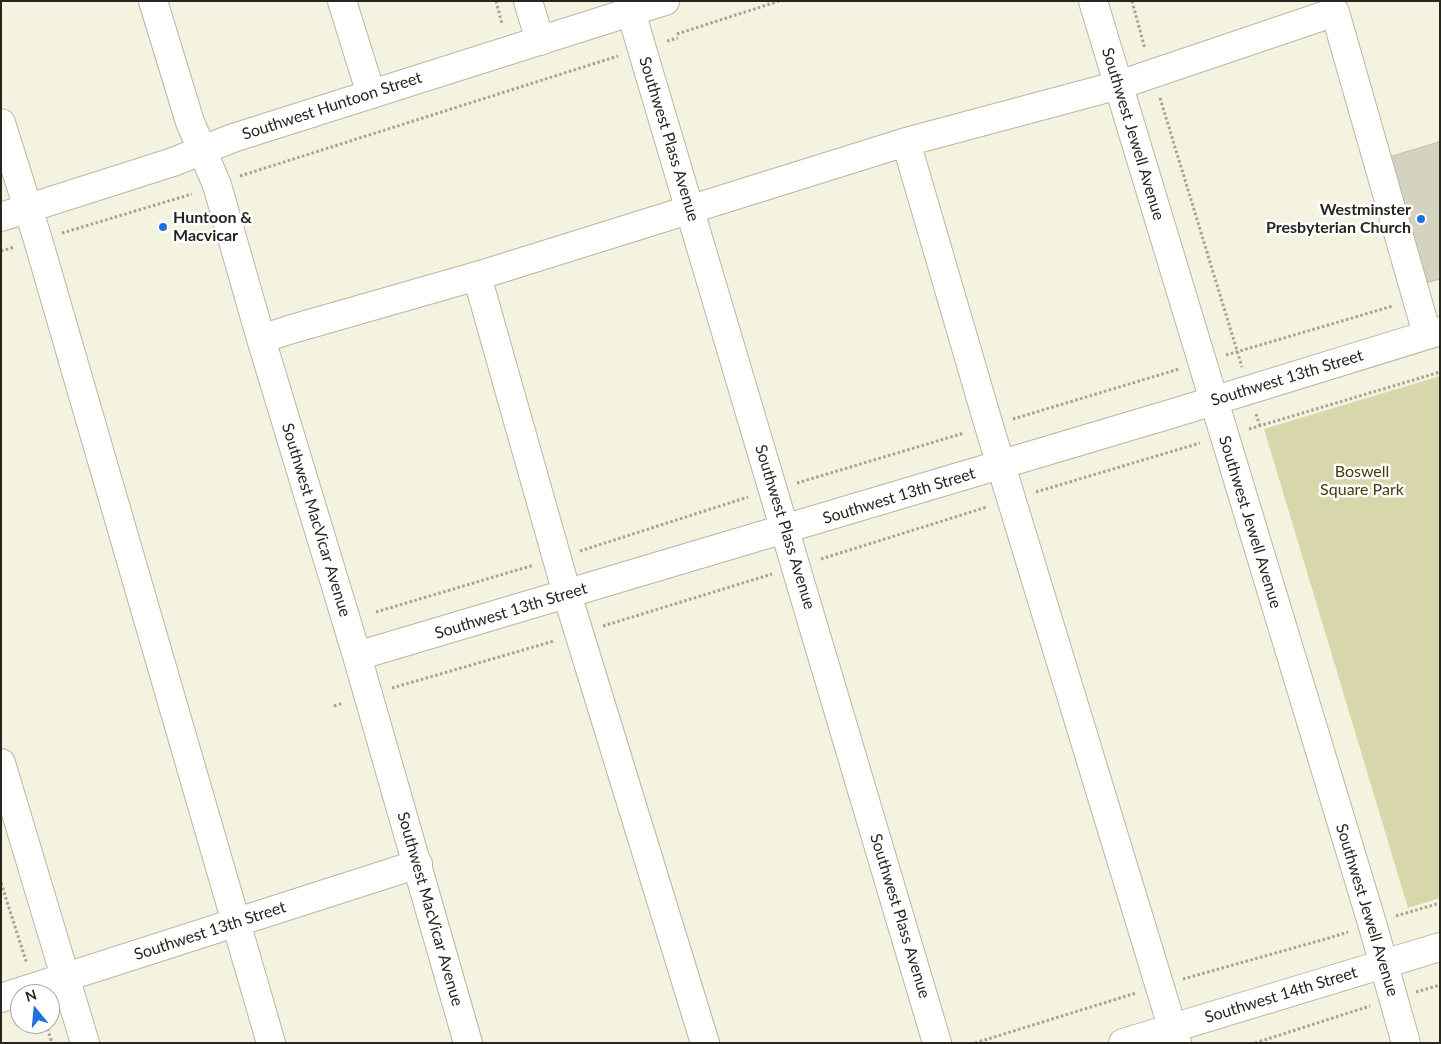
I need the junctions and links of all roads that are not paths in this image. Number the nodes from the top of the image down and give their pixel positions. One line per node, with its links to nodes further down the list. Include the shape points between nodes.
1 (153, 1): 12 (street, Southwest MacVicar Avenue, via 190,122)
2 (342, 1): 9 (street)
3 (528, 1): 7 (street)
4 (665, 1): 6 (street, Southwest Huntoon Street)
5 (1093, 1): 8 (street, Southwest Jewell Avenue)
6 (631, 12): 7 (street, Southwest Huntoon Street); 14 (street, Southwest Plass Avenue)
7 (540, 41): 9 (street, Southwest Huntoon Street)
8 (1119, 85): 11 (street); 17 (street, via 1335,12 1417,300); 19 (street, Southwest Jewell Avenue)
9 (370, 94): 12 (street, Southwest Huntoon Street)
10 (1, 123): 13 (street)
11 (906, 142): 14 (street); 20 (street)
12 (202, 150): 13 (street, Southwest Huntoon Street); 18 (street, Southwest MacVicar Avenue, via 216,185)
13 (27, 208): 15 (street, Southwest Huntoon Street); 26 (street)
14 (690, 209): 16 (street); 21 (street, Southwest Plass Avenue)
15 (1, 216)
16 (477, 276): 18 (street); 22 (street)
17 (1433, 333): 19 (street, Southwest 13th Street)
18 (261, 339): 23 (street, Southwest MacVicar Avenue)
19 (1213, 401): 20 (street, Southwest 13th Street); 28 (street, Southwest Jewell Avenue)
20 (1001, 466): 21 (street, Southwest 13th Street); 31 (street)
21 (786, 530): 22 (street, Southwest 13th Street); 36 (street, Southwest Plass Avenue)
22 (568, 594): 23 (street, Southwest 13th Street); 35 (street)
23 (357, 656): 25 (street, Southwest MacVicar Avenue)
24 (1, 763): 29 (street)
25 (418, 864): 26 (street, Southwest 13th Street); 34 (street, Southwest MacVicar Avenue)
26 (236, 922): 29 (street, Southwest 13th Street); 33 (street)
27 (1440, 947): 28 (street, Southwest 14th Street)
28 (1384, 964): 31 (street, Southwest 14th Street); 38 (street, Southwest Jewell Avenue)
29 (66, 977): 30 (street, Southwest 13th Street); 32 (street)
30 (1, 998)
31 (1175, 1035): 37 (street, Southwest 14th Street)
32 (85, 1043)
33 (271, 1043)
34 (468, 1043)
35 (705, 1043)
36 (938, 1043)
37 (1123, 1043)
38 (1406, 1043)

